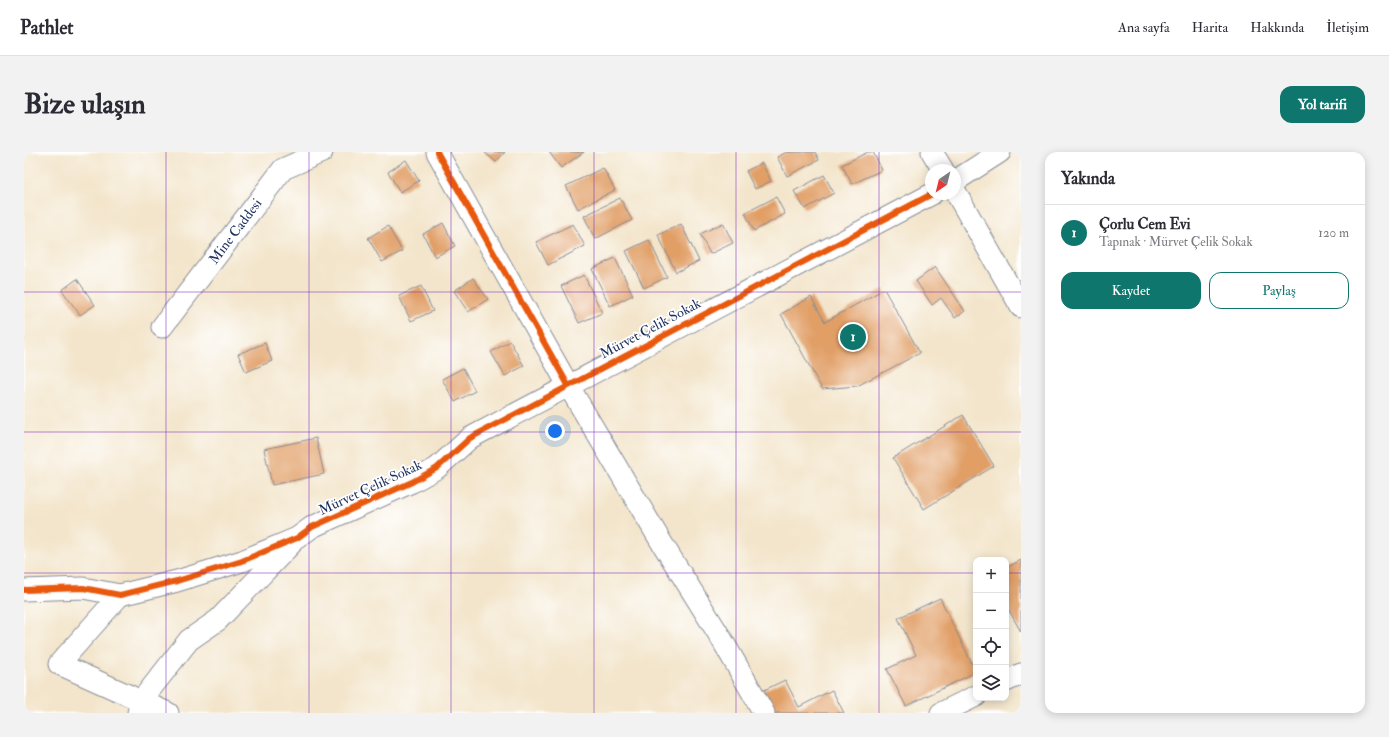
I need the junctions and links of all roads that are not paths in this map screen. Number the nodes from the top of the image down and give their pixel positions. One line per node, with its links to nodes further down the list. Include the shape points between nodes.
1 (322, 152): 10 (street, Mine Caddesi, via 283,169)
2 (437, 152): 11 (street)
3 (932, 152): 5 (street)
4 (1000, 152): 6 (street)
5 (939, 164)
6 (961, 177)
7 (925, 198): 11 (street, Mürvet Çelik Sokak)
8 (960, 200): 9 (street)
9 (1021, 307)
10 (162, 327)
11 (568, 385): 12 (street, Mürvet Çelik Sokak, via 470,438 437,468 312,527); 20 (street)
12 (297, 538): 14 (street, Mürvet Çelik Sokak, via 242,561); 18 (street, via 218,620 189,640)
13 (24, 590): 14 (street, Mürvet Çelik Sokak, via 83,588)
14 (120, 596): 18 (street, via 59,664)
15 (1021, 674): 16 (street)
16 (1009, 680)
17 (973, 697): 21 (street)
18 (140, 707): 19 (street)
19 (168, 713)
20 (764, 713)
21 (941, 713)

